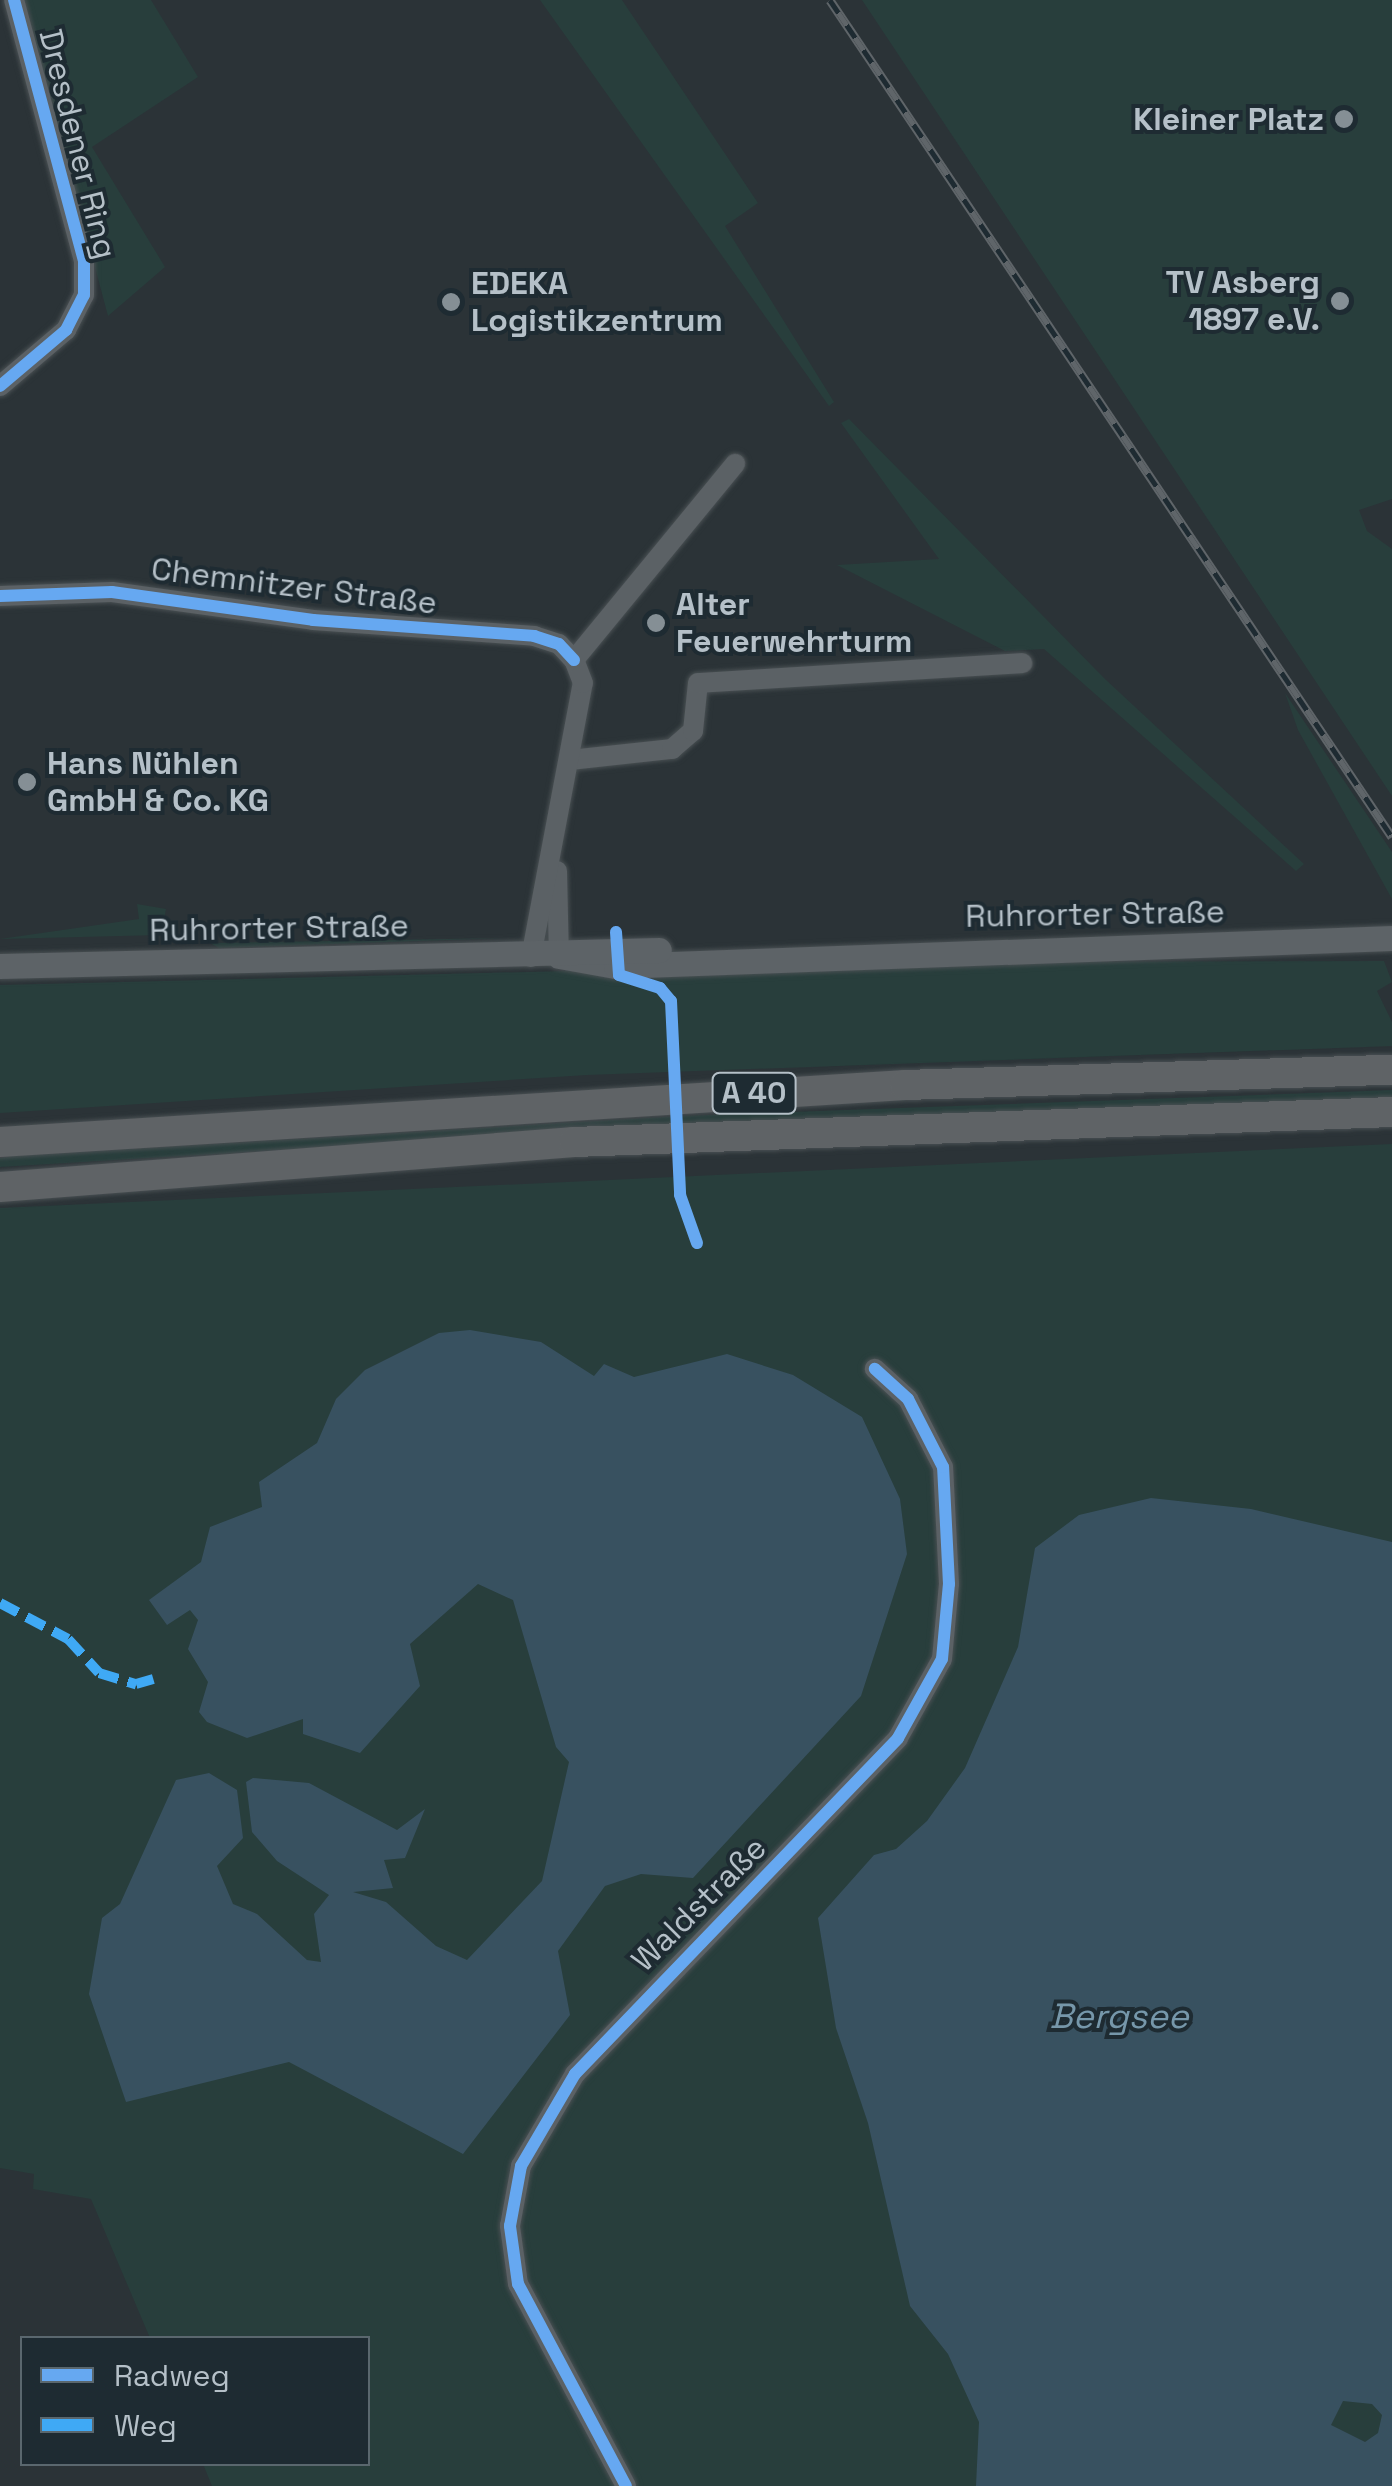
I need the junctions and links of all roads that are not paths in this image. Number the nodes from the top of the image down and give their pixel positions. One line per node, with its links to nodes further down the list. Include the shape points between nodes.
1 (14, 0): 2 (street, Dresdener Ring, via 84,261 84,295 66,330)
2 (0, 386)
3 (735, 464): 5 (street)
4 (0, 596): 5 (street, Chemnitzer Straße, via 112,592 313,620 534,636 558,644)
5 (574, 660): 7 (street, via 583,683)
6 (1022, 663): 7 (street, via 698,683 690,694 693,732 672,749)
7 (570, 760): 8 (street)
8 (556, 844): 10 (street); 11 (street)
9 (1392, 938): 10 (main road, Ruhrorter Straße, via 616,966)
10 (558, 956): 11 (main road, Ruhrorter Straße)
11 (531, 957): 12 (main road, Ruhrorter Straße)
12 (0, 966)
13 (1392, 1070): 15 (highway, A 40, via 673,1097)
14 (1392, 1112): 16 (highway, A 40, via 574,1142)
15 (0, 1142)
16 (0, 1187)
17 (875, 1369): 18 (street, Waldstraße, via 904,1394 943,1467 949,1584 942,1660 898,1738 575,2074 521,2166 510,2226 518,2284)
18 (626, 2486)

